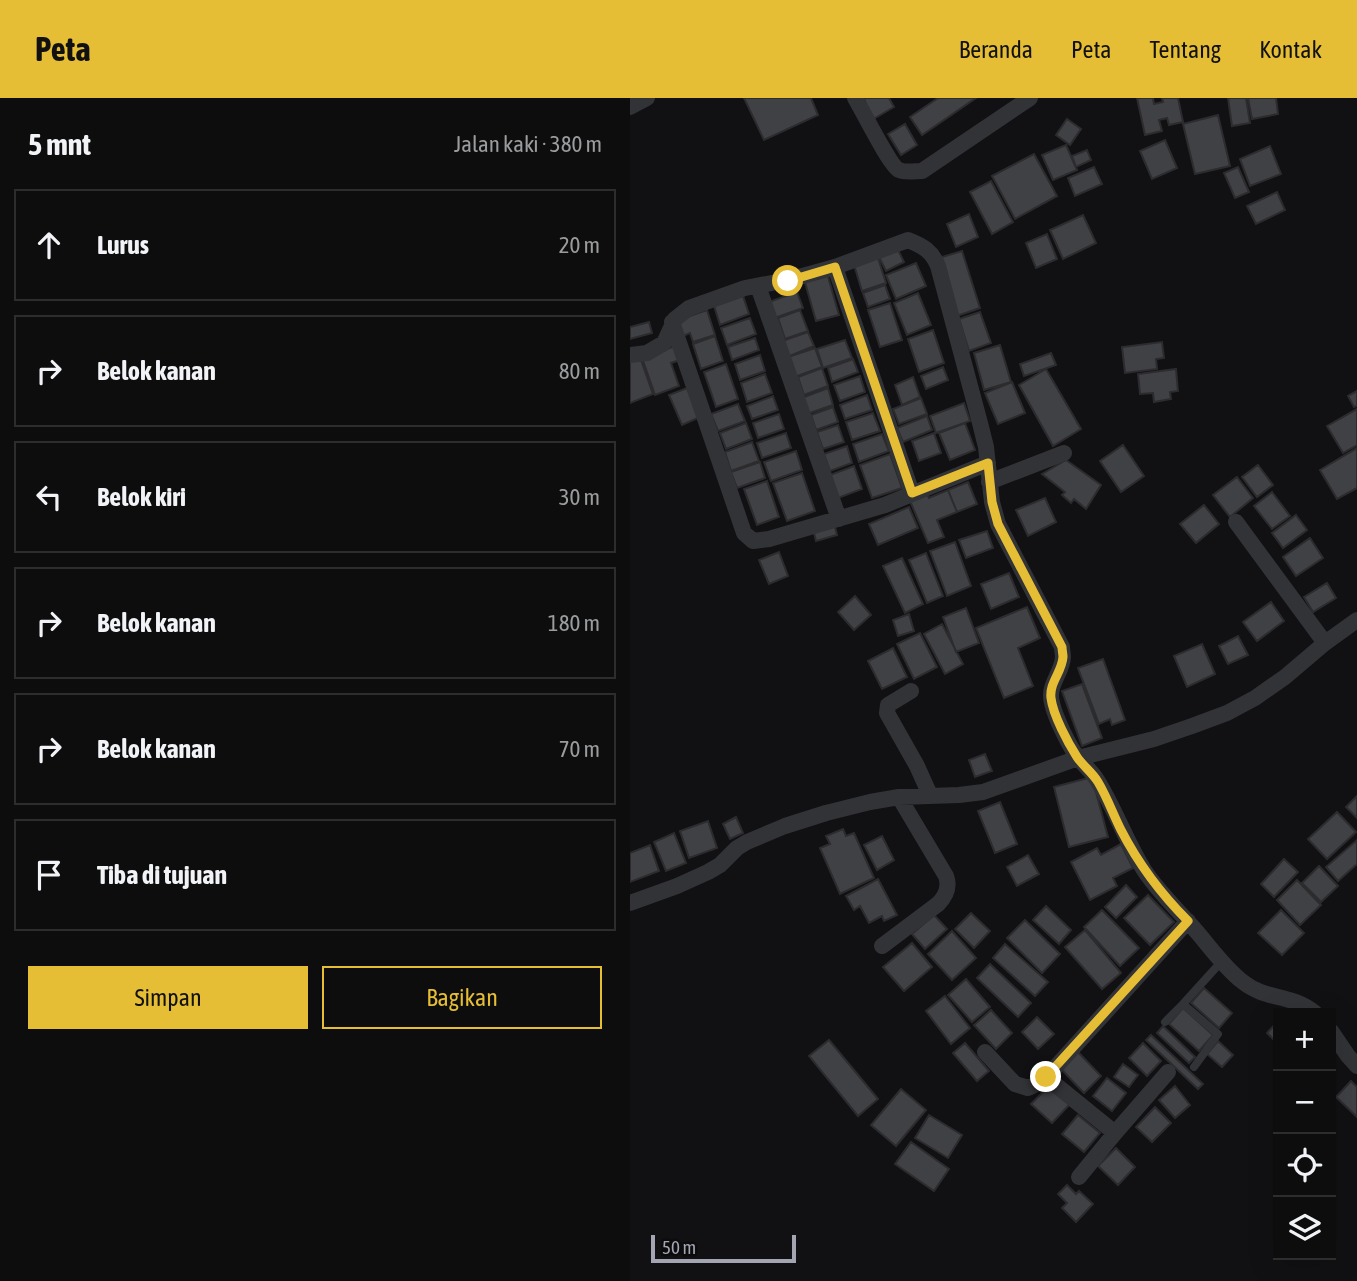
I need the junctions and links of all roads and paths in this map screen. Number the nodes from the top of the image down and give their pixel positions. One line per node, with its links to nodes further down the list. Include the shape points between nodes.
1 (647, 98): 4 (street)
2 (855, 98): 3 (street, via 896,168 910,172 922,171)
3 (1030, 98)
4 (630, 107)
5 (835, 267): 6 (street); 10 (street, via 908,240 935,257); 12 (street)
6 (758, 286): 7 (street, via 689,308); 13 (street)
7 (672, 322): 8 (street, via 664,343 647,353); 13 (street, via 748,539 760,542)
8 (630, 355)
9 (1064, 453): 11 (street)
10 (988, 463): 11 (street); 12 (street)
11 (989, 482): 18 (street, via 998,524 1062,647 1050,695)
12 (912, 493): 13 (street)
13 (839, 519)
14 (1236, 522): 16 (street)
15 (1357, 620): 16 (street)
16 (1325, 643): 18 (street, via 1285,677 1227,713 1154,739)
17 (911, 691): 19 (street, via 888,705 887,713)
18 (1078, 758): 19 (street, via 983,792); 22 (street, via 1102,788 1145,872)
19 (930, 795): 20 (street)
20 (899, 797): 21 (street, via 785,826 737,848 708,872); 23 (street, via 948,882 943,900)
21 (630, 903)
22 (1188, 921): 24 (street); 33 (street)
23 (882, 946)
24 (1222, 961): 25 (lane); 26 (street, via 1250,989)
25 (1182, 1004): 27 (lane); 31 (lane, via 1218,1034)
26 (1307, 1008)
27 (1165, 1022)
28 (1336, 1038): 30 (street)
29 (985, 1052): 33 (street, via 1015,1084 1028,1088)
30 (1357, 1066)
31 (1194, 1067)
32 (1168, 1072): 34 (street)
33 (1046, 1077): 34 (street)
34 (1115, 1133): 35 (street)
35 (1079, 1177)

